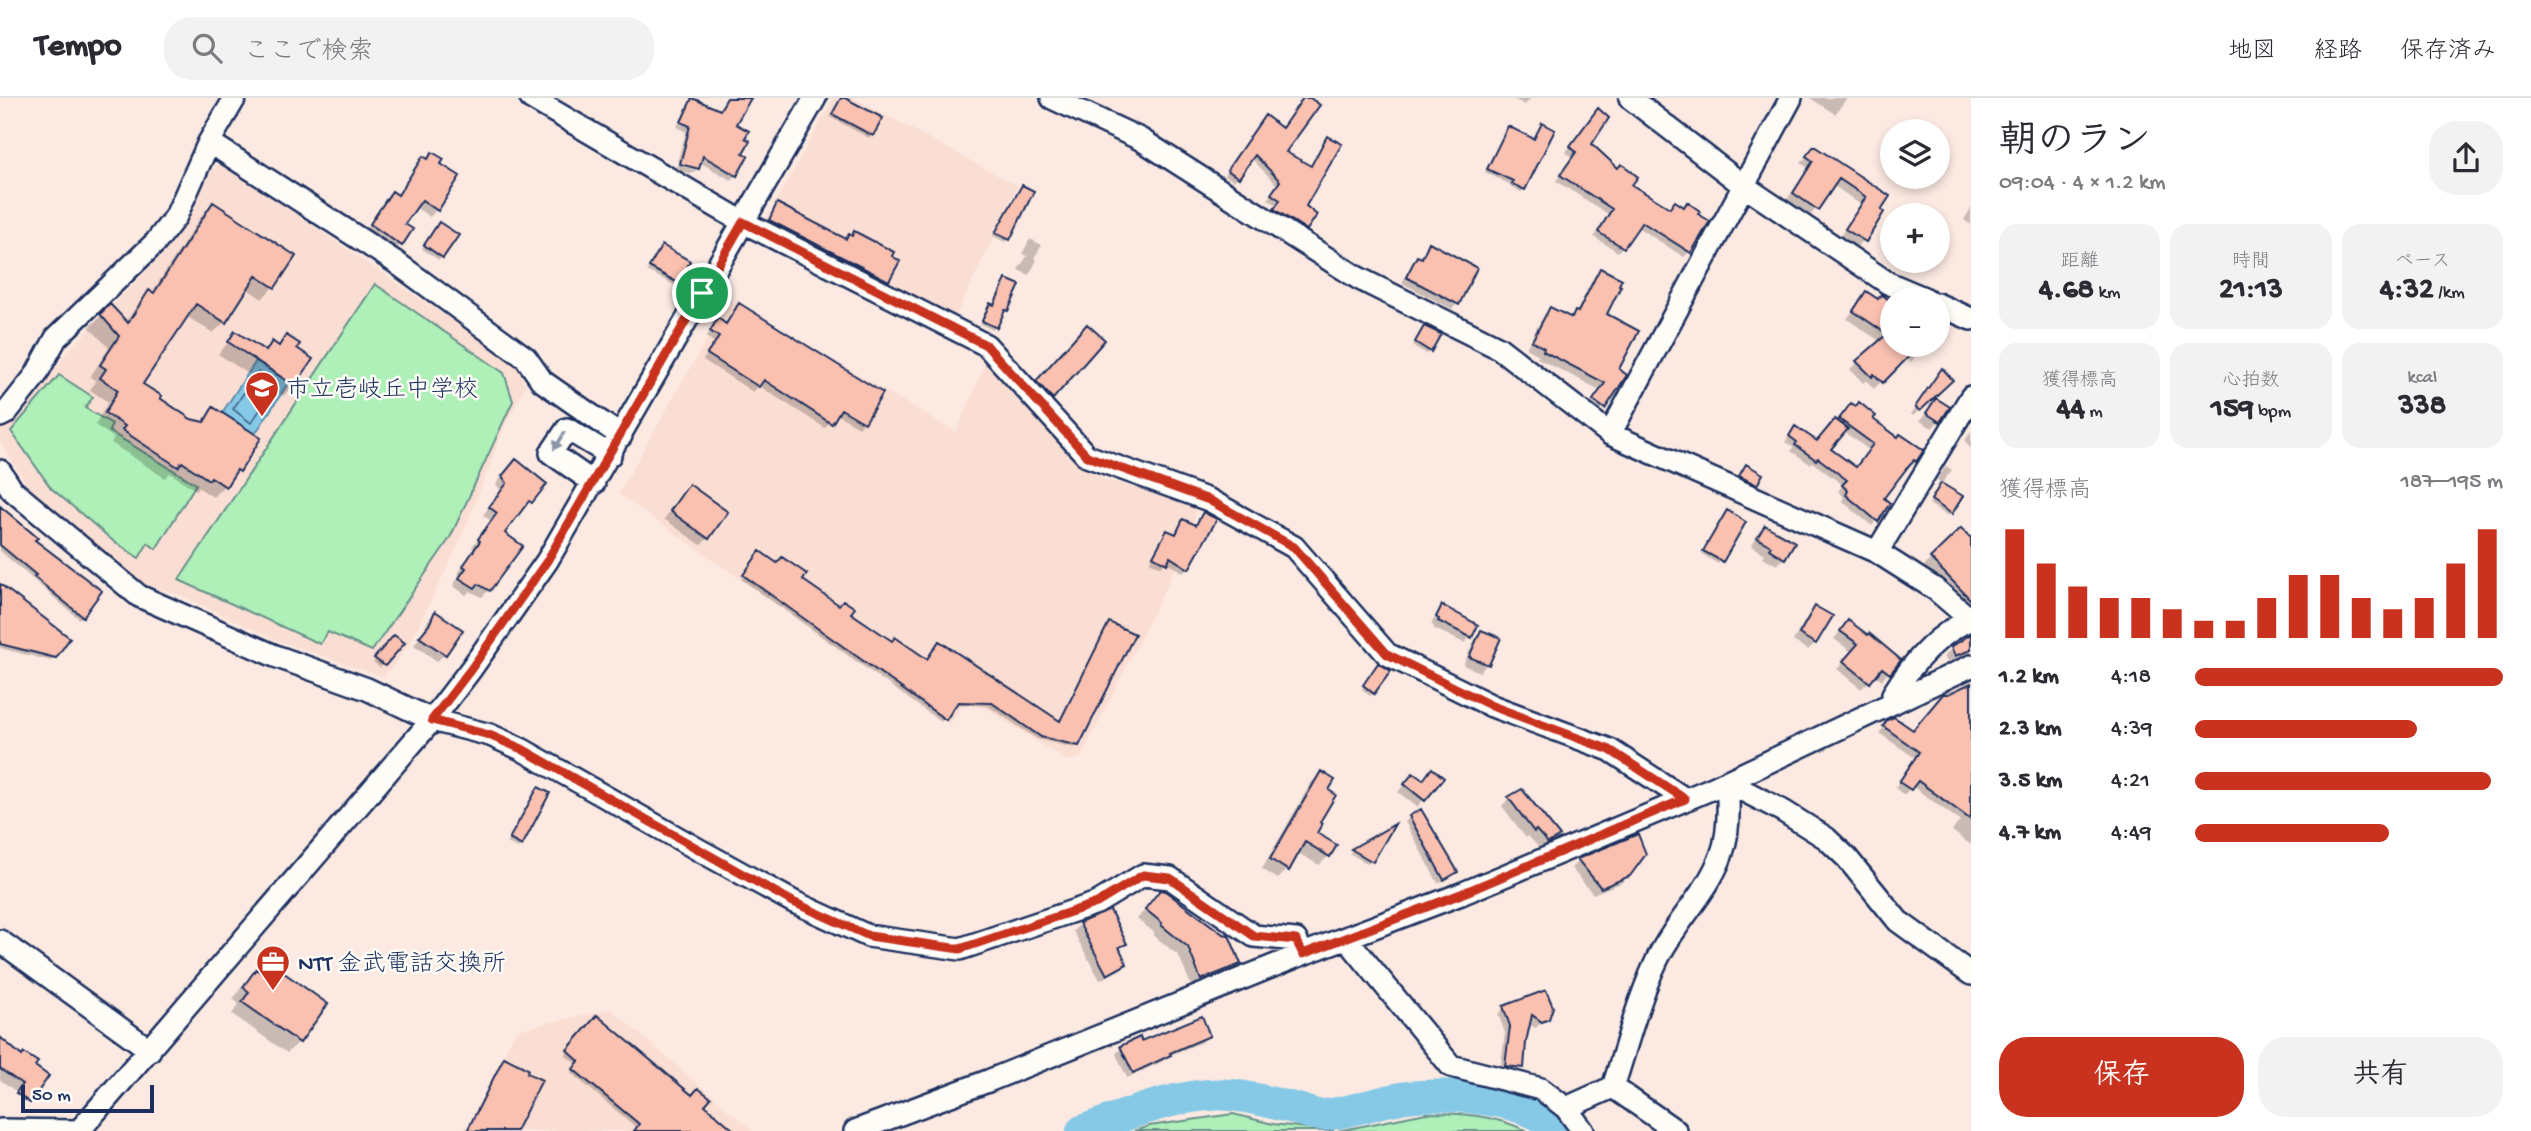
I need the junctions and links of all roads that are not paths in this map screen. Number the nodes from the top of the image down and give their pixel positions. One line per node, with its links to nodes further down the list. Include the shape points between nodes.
1 (235, 98): 7 (street)
2 (531, 98): 9 (street)
3 (815, 98): 9 (street)
4 (1052, 98): 15 (street, via 1140,139 1358,278 1499,348)
5 (1630, 98): 8 (street)
6 (1791, 98): 8 (street)
7 (209, 142): 14 (street, via 176,216 156,242 56,338 36,374); 16 (street, via 394,261 526,358 542,381)
8 (1744, 186): 10 (street); 15 (street)
9 (743, 222): 16 (street); 26 (street, via 986,345 1087,456 1209,500 1294,547 1387,654 1492,706 1610,750)
10 (1898, 287)
11 (1950, 310): 12 (street)
12 (1971, 319)
13 (1971, 397): 20 (street)
14 (0, 416)
15 (1610, 434): 20 (street)
16 (621, 436): 17 (street)
17 (610, 455): 19 (street); 19 (street, one-way to 19, via 566,429 551,453)
18 (0, 471): 24 (street, via 12,491 139,596)
19 (593, 483): 24 (street, via 547,561)
20 (1877, 552): 21 (street, via 1935,589)
21 (1971, 619): 23 (street, via 1950,629 1913,665 1893,694)
22 (1971, 666): 23 (street)
23 (1895, 702): 25 (street)
24 (432, 720): 29 (street, via 522,749 793,902 869,936 960,949 1097,903 1143,875 1170,878 1254,936 1296,940); 31 (street)
25 (1727, 782): 26 (street); 30 (street, via 1826,838 1898,921); 32 (street, via 1722,855 1656,962)
26 (1685, 799): 27 (street)
27 (1347, 939): 29 (street); 33 (street, via 1451,1066 1541,1089)
28 (0, 942): 31 (street)
29 (1303, 954): 36 (street)
30 (1971, 974)
31 (150, 1050): 35 (street)
32 (1613, 1087): 33 (street); 38 (street)
33 (1566, 1108): 37 (street)
34 (0, 1130): 35 (street)
35 (79, 1131)
36 (855, 1131)
37 (1583, 1131)
38 (1676, 1131)

